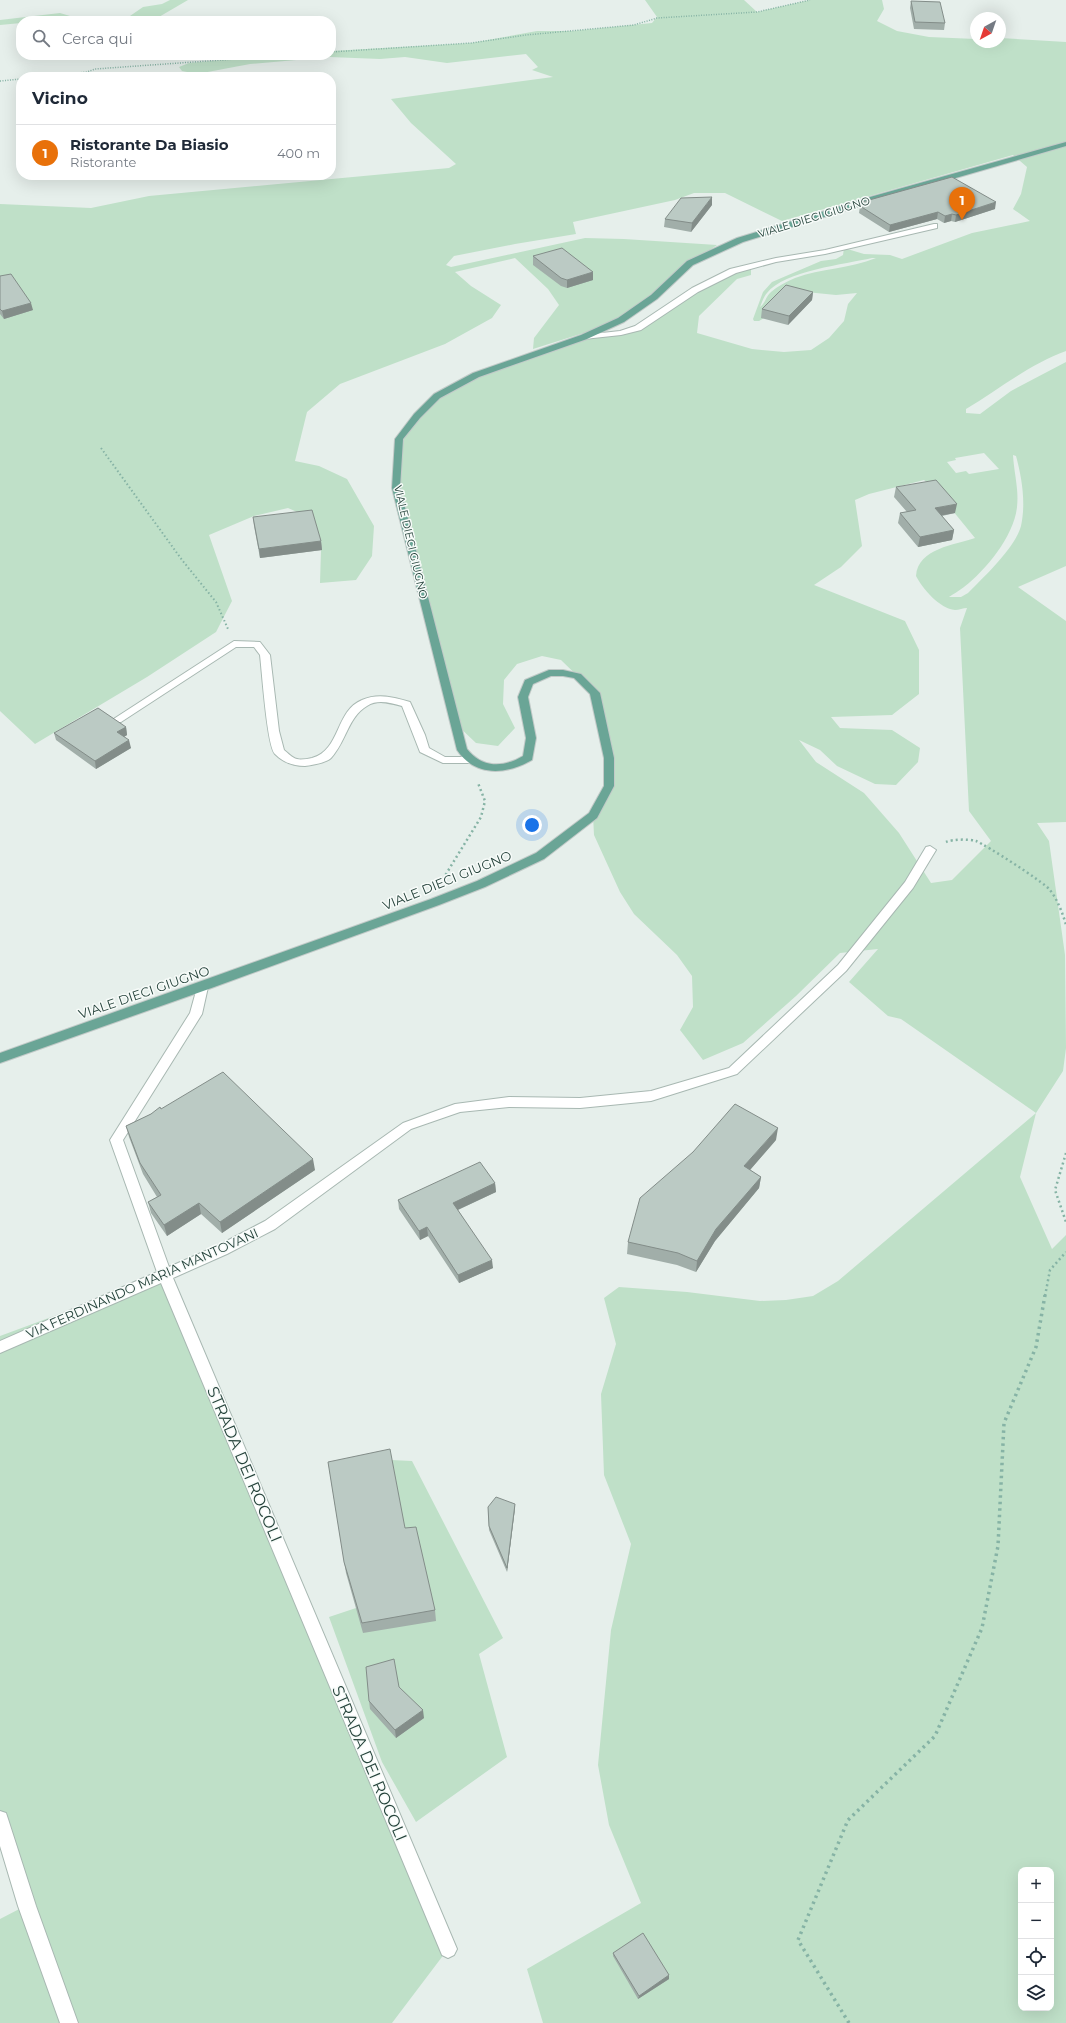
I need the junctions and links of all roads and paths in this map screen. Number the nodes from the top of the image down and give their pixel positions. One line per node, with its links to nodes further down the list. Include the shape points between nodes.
1 (810, 0): 2 (path, via 757,12 657,18 634,25 471,43)
2 (336, 52)
3 (216, 60): 4 (path, via 95,68)
4 (87, 72)
5 (16, 79): 6 (path)
6 (0, 81)
7 (1066, 144): 9 (main road, VIALE DIECI GIUGNO, via 740,240 690,263 654,297 621,320)
8 (934, 226): 9 (street, VIALE DIECI GIUGNO, via 733,271 695,290 638,328)
9 (584, 337): 13 (main road, VIALE DIECI GIUGNO, via 476,374 437,396 399,439 396,488 462,750)
10 (101, 448): 11 (path, via 182,560 216,602)
11 (224, 617)
12 (118, 720): 13 (street, VIALE DIECI GIUGNO, via 234,644 257,644 265,655 279,752 295,763 326,757 353,710 365,702 383,698 406,704 424,750 443,760)
13 (468, 760): 15 (path, via 485,801 481,817); 15 (main road, VIALE DIECI GIUGNO, via 478,766 491,768 519,764 528,758 530,738 523,698 529,682 537,677 563,673 577,676 595,693 609,758 609,786 593,815 540,856 481,884)
14 (930, 850): 16 (path, via 950,840 976,841 1049,889); 22 (street, VIA FERDINANDO MARIA MANTOVANI, via 909,885 842,968 734,1071 651,1096 580,1103 509,1102 459,1107 407,1126 270,1225)
15 (427, 905): 17 (main road, VIALE DIECI GIUGNO)
16 (1066, 925)
17 (202, 987): 18 (main road, VIALE DIECI GIUGNO); 22 (street, STRADA DEI ROCOLI, via 196,1014 116,1140)
18 (0, 1058)
19 (1066, 1153): 20 (path, via 1055,1190)
20 (1066, 1222)
21 (1066, 1252): 27 (path, via 1050,1270 1036,1347 1004,1423 998,1546 982,1628 935,1736 848,1820 798,1940)
22 (165, 1275): 23 (street, VIA FERDINANDO MARIA MANTOVANI); 25 (street, STRADA DEI ROCOLI)
23 (0, 1347)
24 (0, 1819): 26 (street, via 27,1906)
25 (448, 1949)
26 (69, 2023)
27 (849, 2023)

